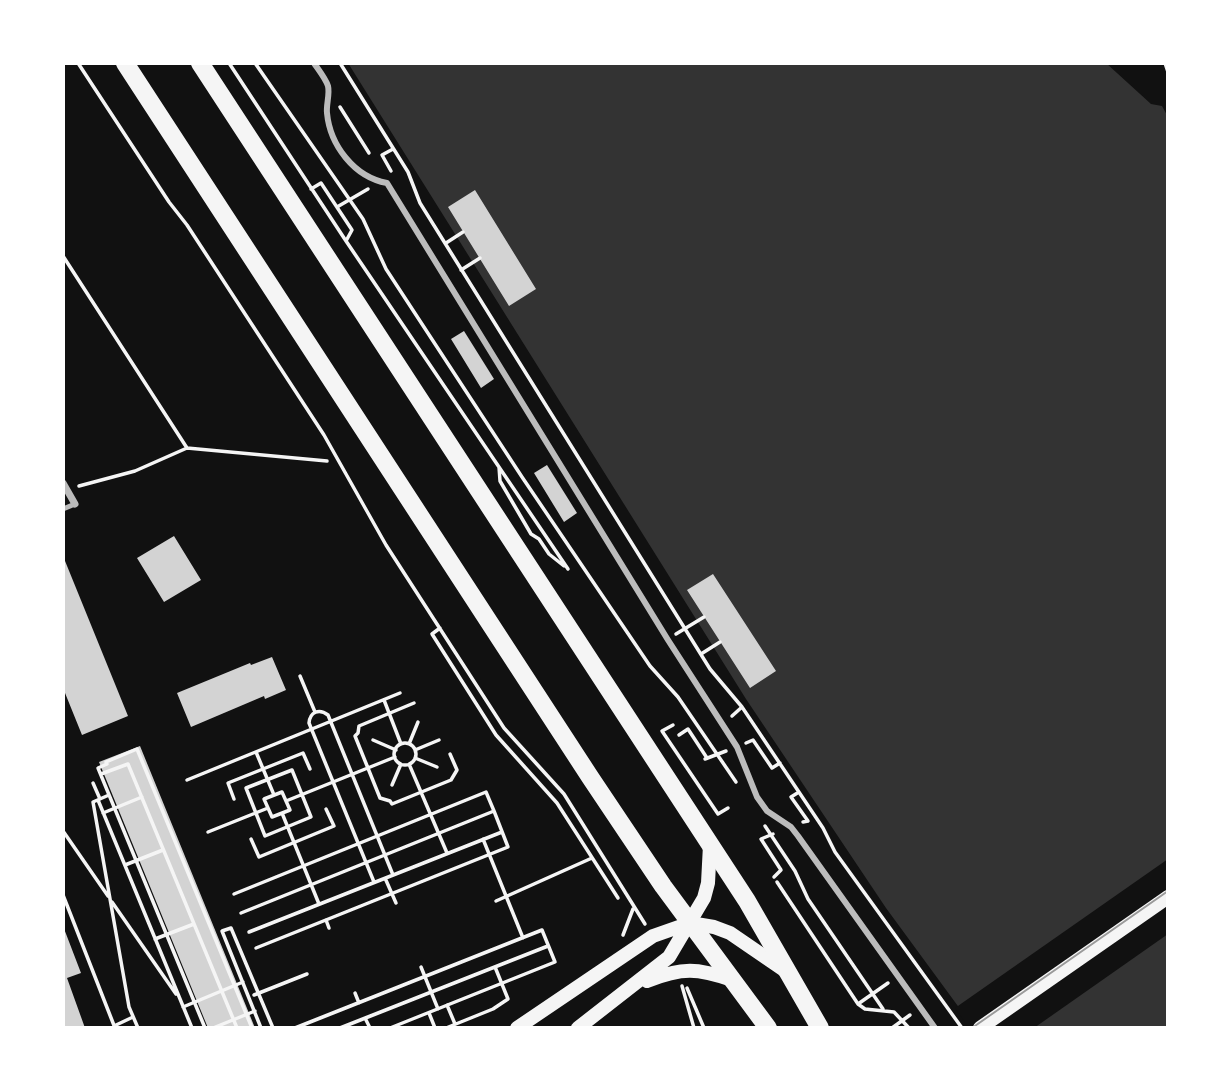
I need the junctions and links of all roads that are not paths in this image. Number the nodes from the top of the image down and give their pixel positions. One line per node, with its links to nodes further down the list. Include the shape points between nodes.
1 (125, 63): 9 (main road, via 582,766)
2 (200, 63): 7 (main road)
3 (314, 63): 17 (street, via 328,86 327,113 342,152 359,171 387,183 737,747 757,797 791,827)
4 (65, 487): 5 (street)
5 (75, 504): 6 (lane)
6 (63, 509)
7 (709, 845): 9 (main road, via 708,883); 10 (main road)
8 (1168, 897): 18 (main road)
9 (690, 923): 10 (main road, via 730,933); 11 (main road); 12 (main road, via 669,957); 13 (main road, via 653,936)
10 (791, 975): 16 (main road)
11 (732, 980): 12 (main road, via 687,970); 15 (main road)
12 (633, 986): 14 (main road)
13 (517, 1028)
14 (578, 1028)
15 (768, 1028)
16 (820, 1028)
17 (934, 1028)
18 (980, 1028)

